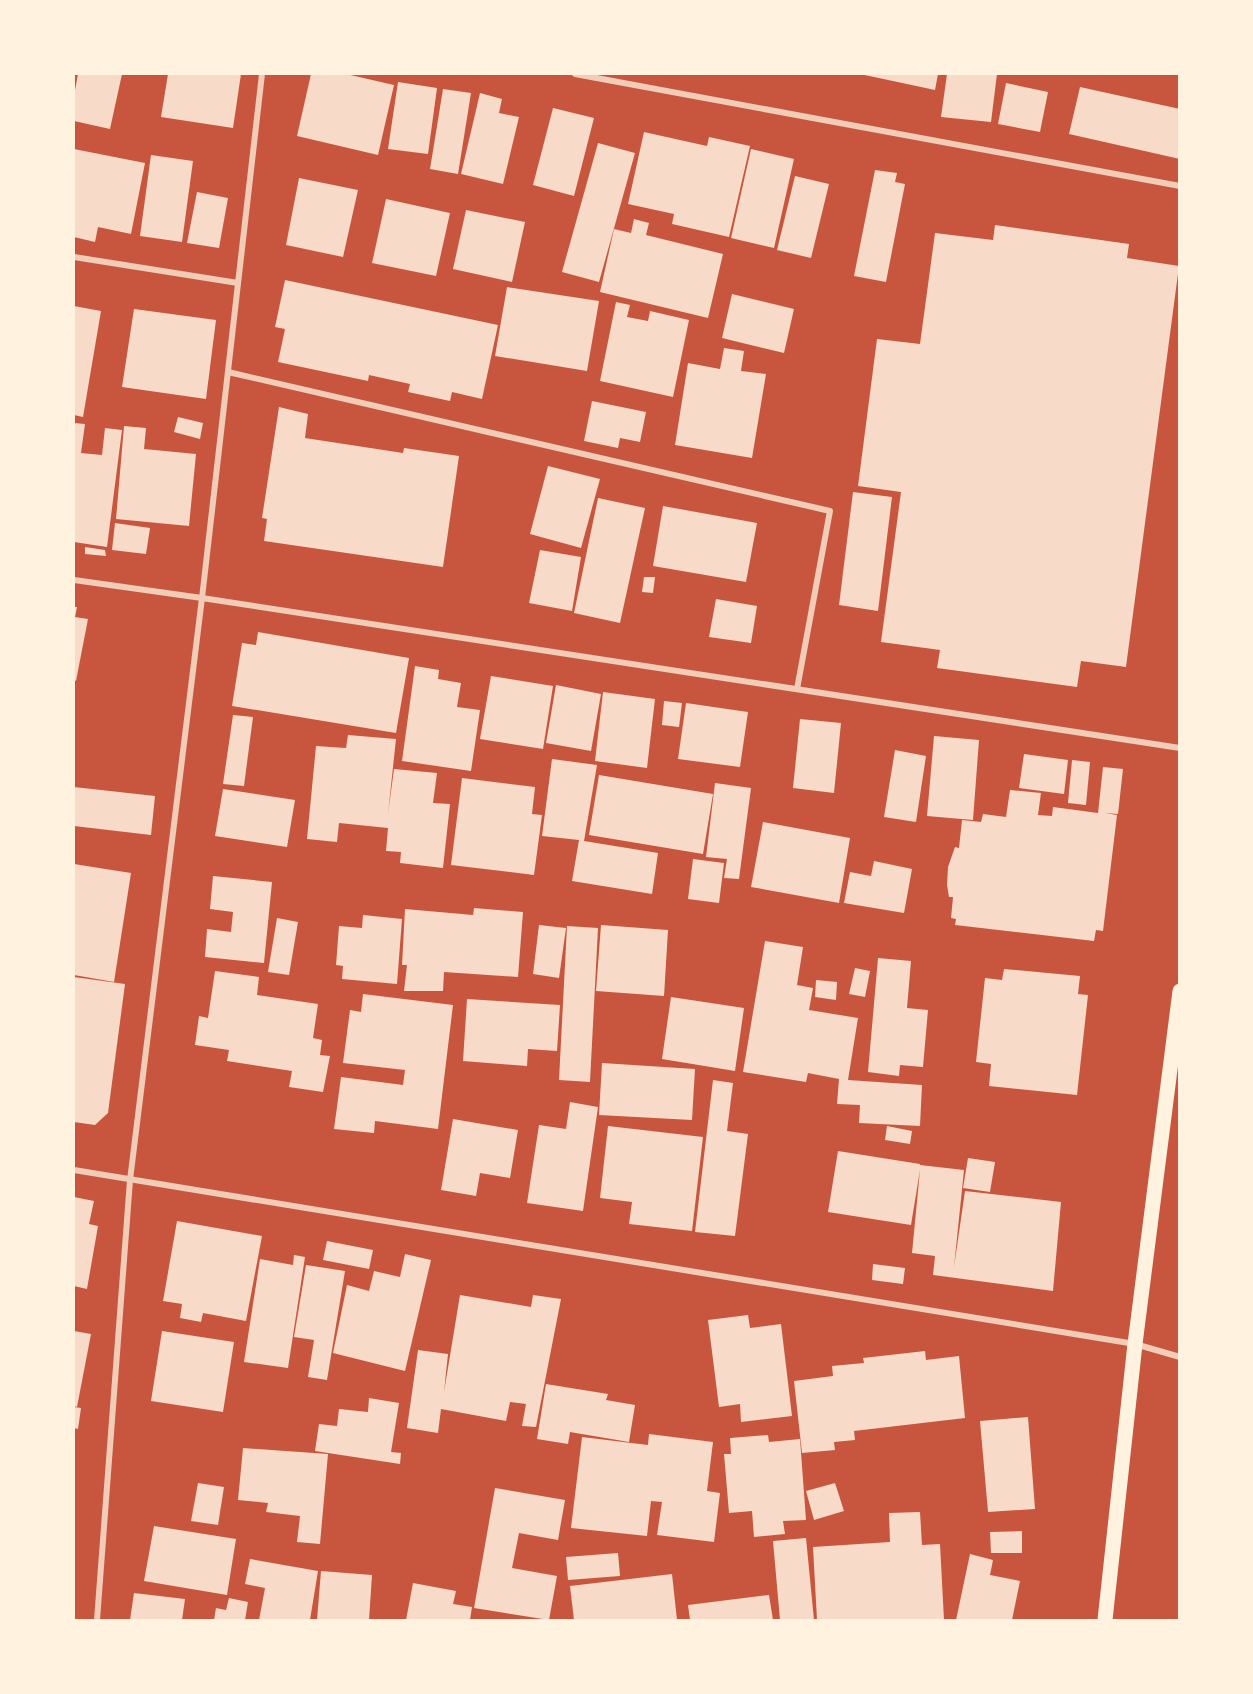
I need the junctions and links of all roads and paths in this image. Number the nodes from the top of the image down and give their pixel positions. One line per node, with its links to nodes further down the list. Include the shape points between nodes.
1 (262, 74): 5 (street)
2 (575, 74): 3 (street)
3 (1179, 186)
4 (74, 257): 5 (street)
5 (238, 283): 6 (street)
6 (228, 372): 8 (street); 9 (street, via 830,511)
7 (74, 580): 8 (street)
8 (202, 598): 9 (street); 13 (street)
9 (797, 689): 10 (street)
10 (1179, 748)
11 (1179, 991): 14 (main road)
12 (74, 1170): 13 (street)
13 (130, 1180): 14 (street); 16 (street)
14 (1135, 1344): 15 (street); 17 (main road)
15 (1179, 1357)
16 (98, 1620)
17 (1105, 1620)

